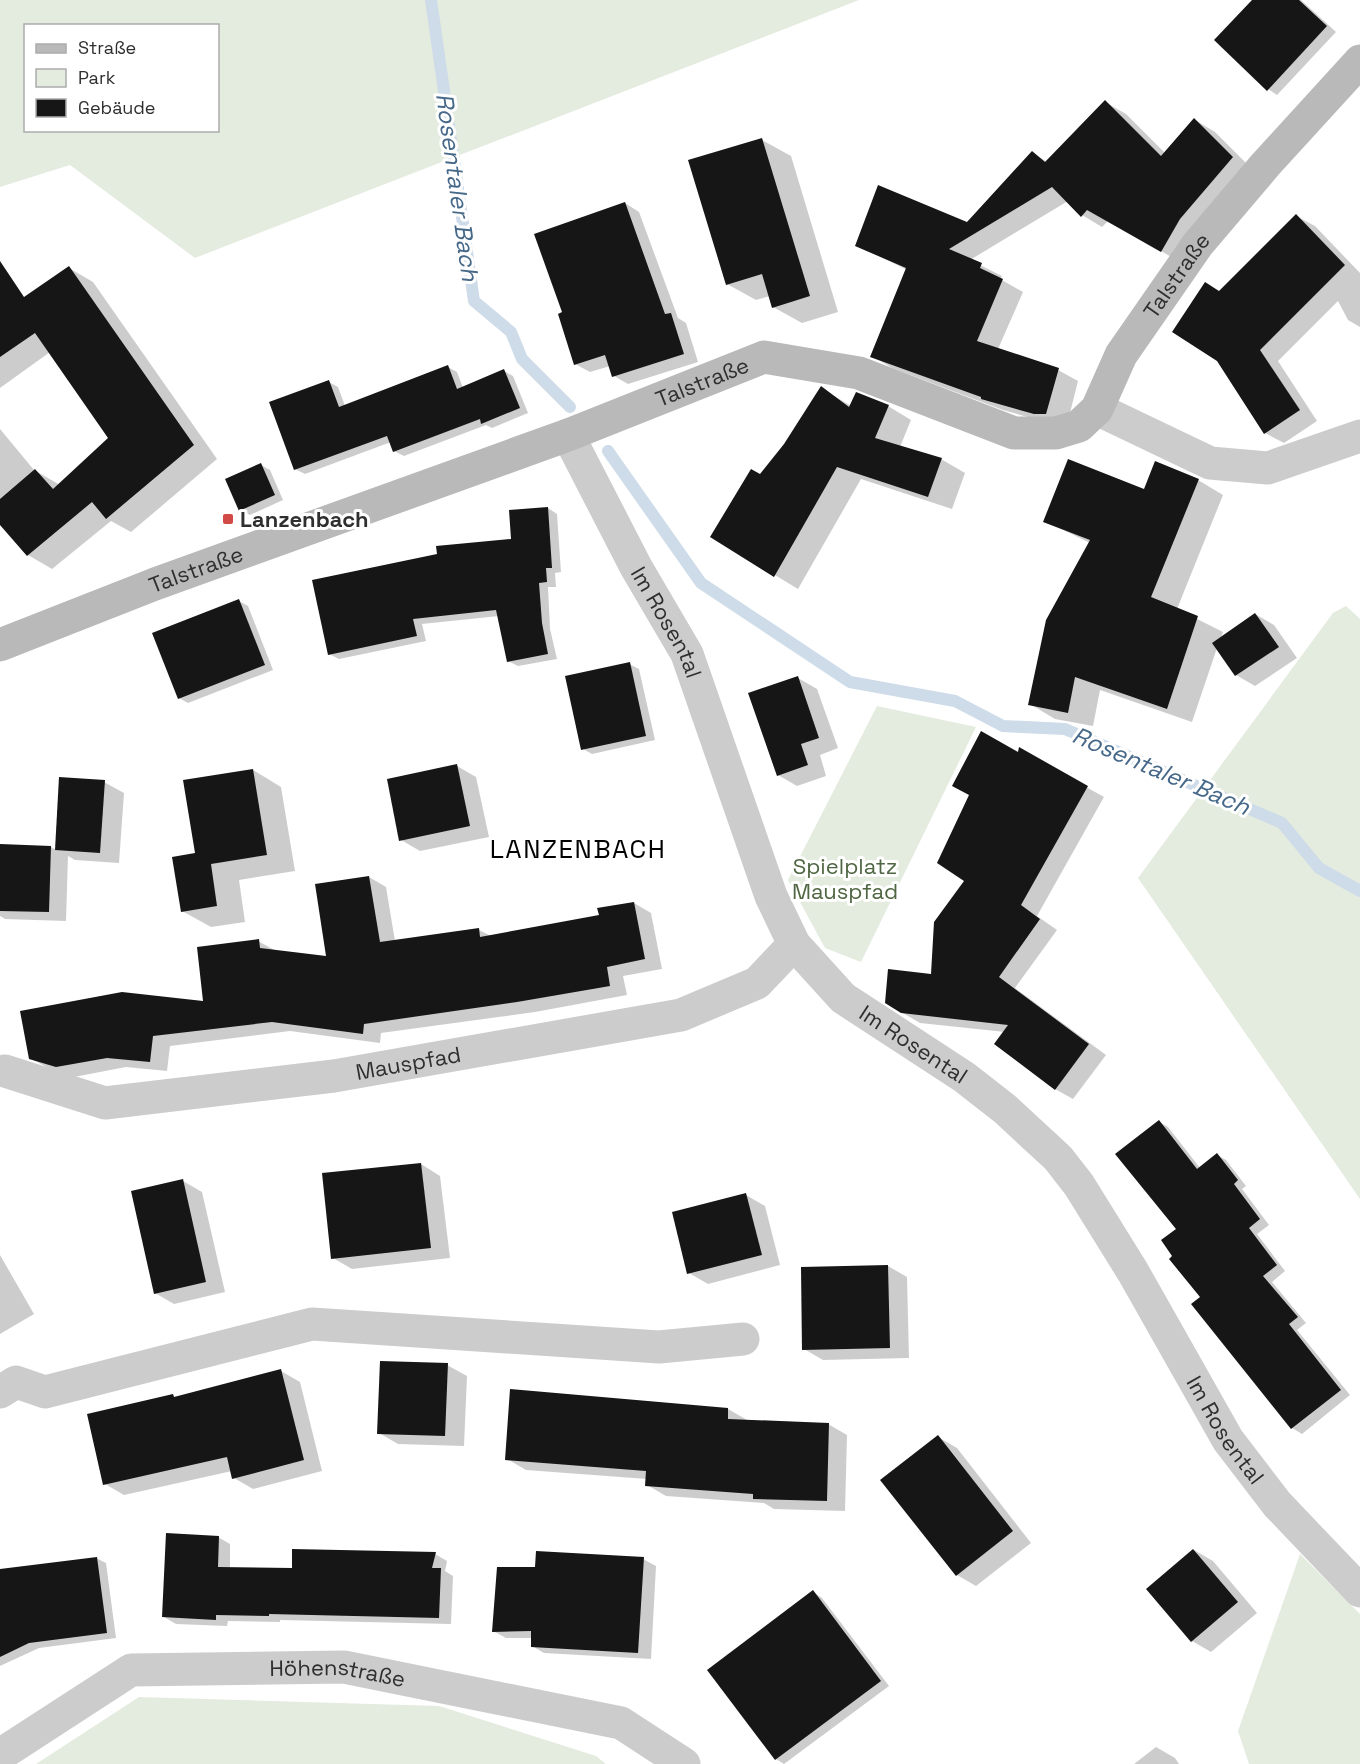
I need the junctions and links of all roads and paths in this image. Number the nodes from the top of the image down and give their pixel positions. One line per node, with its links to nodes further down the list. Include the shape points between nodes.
1 (1360, 61): 2 (main road, Talstraße, via 1198,244 1121,355)
2 (1097, 409): 3 (main road, Talstraße, via 1079,426 1056,433 1014,433 860,373 764,357); 4 (street, via 1210,463 1268,468)
3 (568, 435): 5 (main road, Talstraße, via 155,584); 6 (street, Im Rosental, via 636,567 687,654 771,896)
4 (1360, 436)
5 (0, 645)
6 (794, 944): 7 (street, Mauspfad, via 757,983 681,1015 334,1076 105,1103); 10 (street, Im Rosental, via 843,998 964,1077 1058,1158 1139,1282 1228,1440 1277,1504)
7 (4, 1071)
8 (743, 1339): 9 (street, via 659,1347 312,1324 45,1392 16,1383)
9 (0, 1392)
10 (1360, 1591)
11 (0, 1755): 12 (street, Höhenstraße, via 130,1670 344,1667 621,1723)
12 (684, 1764)

